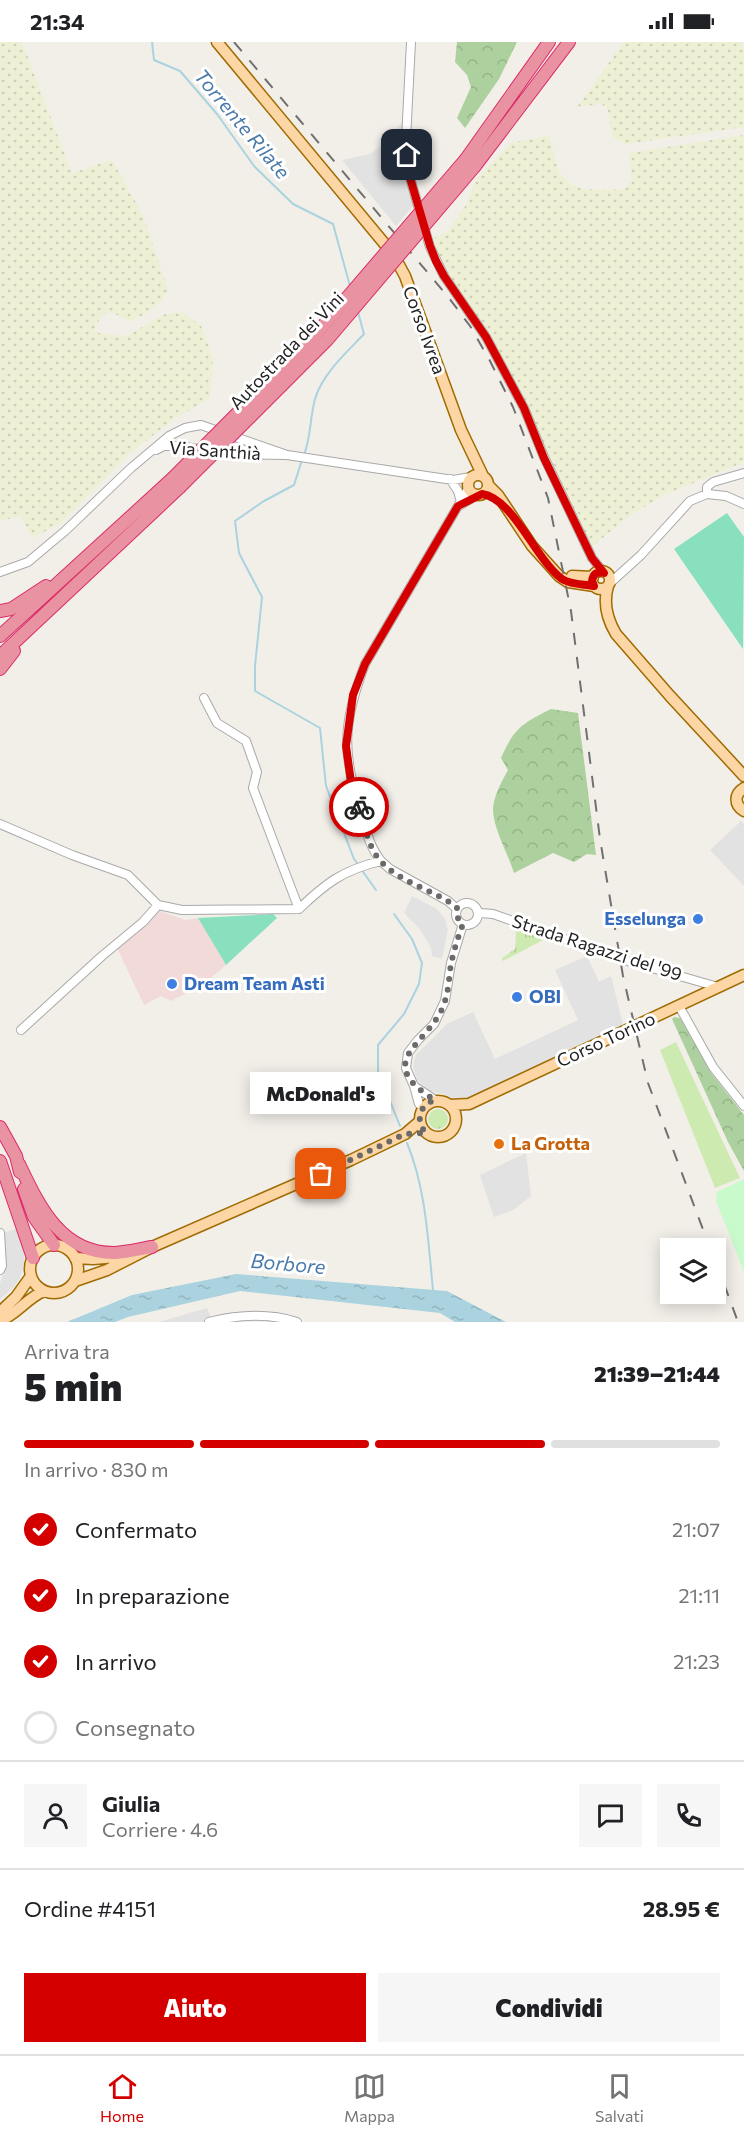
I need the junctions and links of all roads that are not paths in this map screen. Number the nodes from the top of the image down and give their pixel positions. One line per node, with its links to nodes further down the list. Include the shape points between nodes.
1 (217, 42): 11 (main road, Corso Ivrea, via 393,254 405,276 474,458)
2 (411, 42): 17 (street, via 405,140 408,171 430,246 524,408)
3 (549, 42): 5 (highway, Autostrada dei Vini)
4 (569, 42): 5 (highway, Autostrada dei Vini)
5 (470, 162): 10 (highway, Autostrada dei Vini, bridge, via 327,340)
6 (150, 452): 7 (street, Via Santhià, via 164,446 180,446 229,454); 7 (street, Via Santhià, via 169,436 201,425); 16 (street, via 28,562)
7 (287, 455): 9 (street, Via Santhià)
8 (744, 473): 12 (street, via 713,482)
9 (452, 480): 11 (street, Via Santhià); 13 (street)
10 (176, 483): 15 (highway, Autostrada dei Vini); 19 (highway, Autostrada dei Vini)
11 (477, 485): 13 (street); 17 (main road, via 501,502 538,554 563,580)
12 (707, 494): 14 (street, via 726,496); 17 (street, via 684,506 623,572)
13 (460, 504): 29 (street, via 365,664 353,695 347,731 348,764)
14 (744, 504)
15 (140, 509): 18 (highway, via 115,524 47,585 11,609); 20 (highway, Autostrada dei Vini)
16 (0, 572)
17 (601, 580): 24 (main road, via 611,626)
18 (0, 611)
19 (42, 617): 21 (highway, Autostrada dei Vini); 22 (highway)
20 (0, 636)
21 (0, 656)
22 (0, 669)
23 (204, 698): 31 (street, via 217,723 246,741 257,772 253,788)
24 (736, 765): 25 (main road); 26 (main road)
25 (744, 776)
26 (741, 790): 27 (main road, via 737,805)
27 (744, 811)
28 (0, 824): 30 (street, via 128,876)
29 (376, 862): 31 (street, via 350,870 326,884); 32 (street)
30 (159, 905): 31 (street, via 182,910); 38 (street)
31 (299, 909)
32 (458, 909): 33 (street, via 469,903); 34 (street, via 456,916)
33 (477, 910): 34 (street, via 473,922); 36 (street, Strada Ragazzi del '99)
34 (463, 924): 39 (street, via 445,1001 434,1024 408,1053 406,1068)
35 (744, 975): 36 (main road, Corso Torino)
36 (718, 987): 37 (main road, Corso Torino)
37 (679, 1006): 41 (main road, Corso Torino); 43 (street, via 713,1067)
38 (21, 1030)
39 (414, 1086): 40 (street); 44 (street)
40 (435, 1100): 42 (main road, Corso Torino); 44 (main road)
41 (469, 1104): 42 (main road, Corso Torino); 45 (main road, Corso Torino)
42 (450, 1105): 45 (main road)
43 (744, 1106)
44 (423, 1107): 46 (main road)
45 (456, 1119): 48 (main road, Corso Torino, via 447,1134 436,1137)
46 (420, 1122): 48 (main road); 49 (main road, Corso Torino)
47 (0, 1127): 51 (highway)
48 (426, 1133): 49 (main road, Corso Torino)
49 (405, 1134): 54 (main road, Corso Torino)
50 (0, 1161): 56 (highway)
51 (19, 1164): 53 (highway, via 34,1217); 54 (highway, via 47,1216 78,1245 116,1252)
52 (0, 1233): 57 (street)
53 (54, 1245): 55 (main road, Corso Torino, via 66,1248); 56 (main road, via 42,1248)
54 (152, 1247): 55 (main road, Corso Torino, via 116,1257); 59 (main road, Corso Torino)
55 (75, 1257): 59 (main road)
56 (33, 1258): 58 (main road)
57 (0, 1270)
58 (31, 1276): 60 (main road); 61 (main road)
59 (75, 1281): 60 (main road, Corso Torino, via 65,1290)
60 (44, 1291): 62 (main road, Corso Torino)
61 (0, 1312)
62 (0, 1321)
63 (209, 1322): 64 (street, via 232,1316)
64 (297, 1322)

